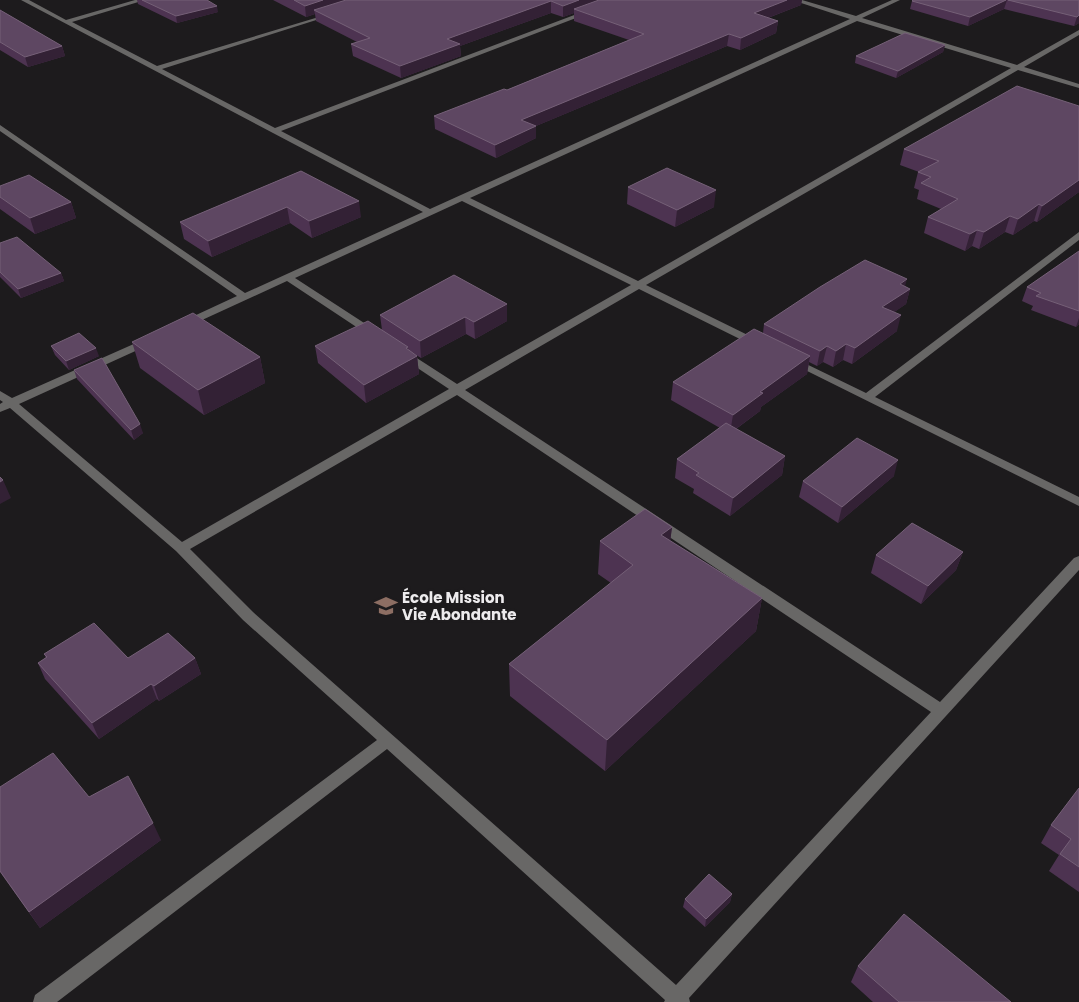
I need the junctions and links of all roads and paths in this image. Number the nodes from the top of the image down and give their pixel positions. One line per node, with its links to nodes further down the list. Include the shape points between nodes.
1 (24, 0): 8 (street)
2 (142, 0): 8 (street)
3 (620, 0): 14 (street)
4 (795, 0): 7 (street)
5 (897, 0): 7 (street)
6 (335, 12): 11 (street)
7 (858, 19): 10 (street); 15 (street)
8 (65, 22): 11 (street)
9 (1079, 32): 10 (street)
10 (1017, 67): 12 (street); 19 (street)
11 (156, 69): 14 (street)
12 (1079, 86)
13 (0, 127): 20 (street)
14 (274, 131): 16 (street)
15 (463, 198): 16 (street); 19 (street)
16 (431, 213): 18 (street)
17 (1079, 235): 26 (street)
18 (288, 278): 20 (street); 25 (street)
19 (639, 285): 23 (street); 25 (street)
20 (245, 297): 21 (street)
21 (173, 330)
22 (155, 338): 27 (street)
23 (770, 350)
24 (788, 358): 26 (street)
25 (457, 389): 29 (street); 31 (street)
26 (867, 398): 28 (street)
27 (3, 402): 29 (street)
28 (1079, 502)
29 (181, 548): 32 (street, via 248,616)
30 (1079, 561): 31 (street)
31 (941, 711): 33 (street)
32 (388, 740): 33 (street); 34 (street)
33 (677, 1001)
34 (42, 1002)

